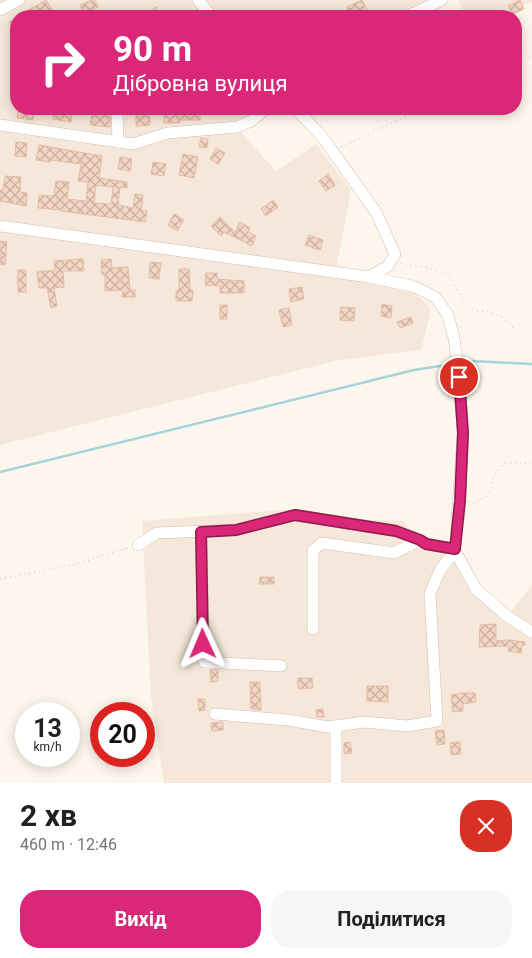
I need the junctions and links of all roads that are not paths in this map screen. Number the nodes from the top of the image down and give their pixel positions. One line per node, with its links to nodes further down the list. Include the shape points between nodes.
1 (19, 0): 4 (street)
2 (198, 0): 5 (street)
3 (442, 0): 6 (street)
4 (0, 10)
5 (206, 10)
6 (421, 10)
7 (117, 115): 11 (street)
8 (258, 115): 11 (street, via 237,127 168,133 133,144)
9 (302, 115): 13 (street, via 323,138 376,212 395,254 388,266)
10 (0, 125): 11 (street)
11 (118, 142)
12 (0, 226): 13 (street)
13 (369, 278): 17 (street, via 426,292 435,297 448,315 459,377 463,433)
14 (201, 532): 15 (street, via 236,530 295,515 396,531); 16 (street, via 157,533); 20 (street, via 204,662)
15 (420, 540): 17 (street); 18 (street, via 394,553 322,543 313,550)
16 (138, 545)
17 (455, 550): 19 (street, via 476,589 507,616); 22 (street, via 440,570 430,594 437,721 408,726 364,722)
18 (313, 629)
19 (532, 632)
20 (281, 666)
21 (215, 714): 22 (street)
22 (336, 726): 23 (street)
23 (336, 783)

